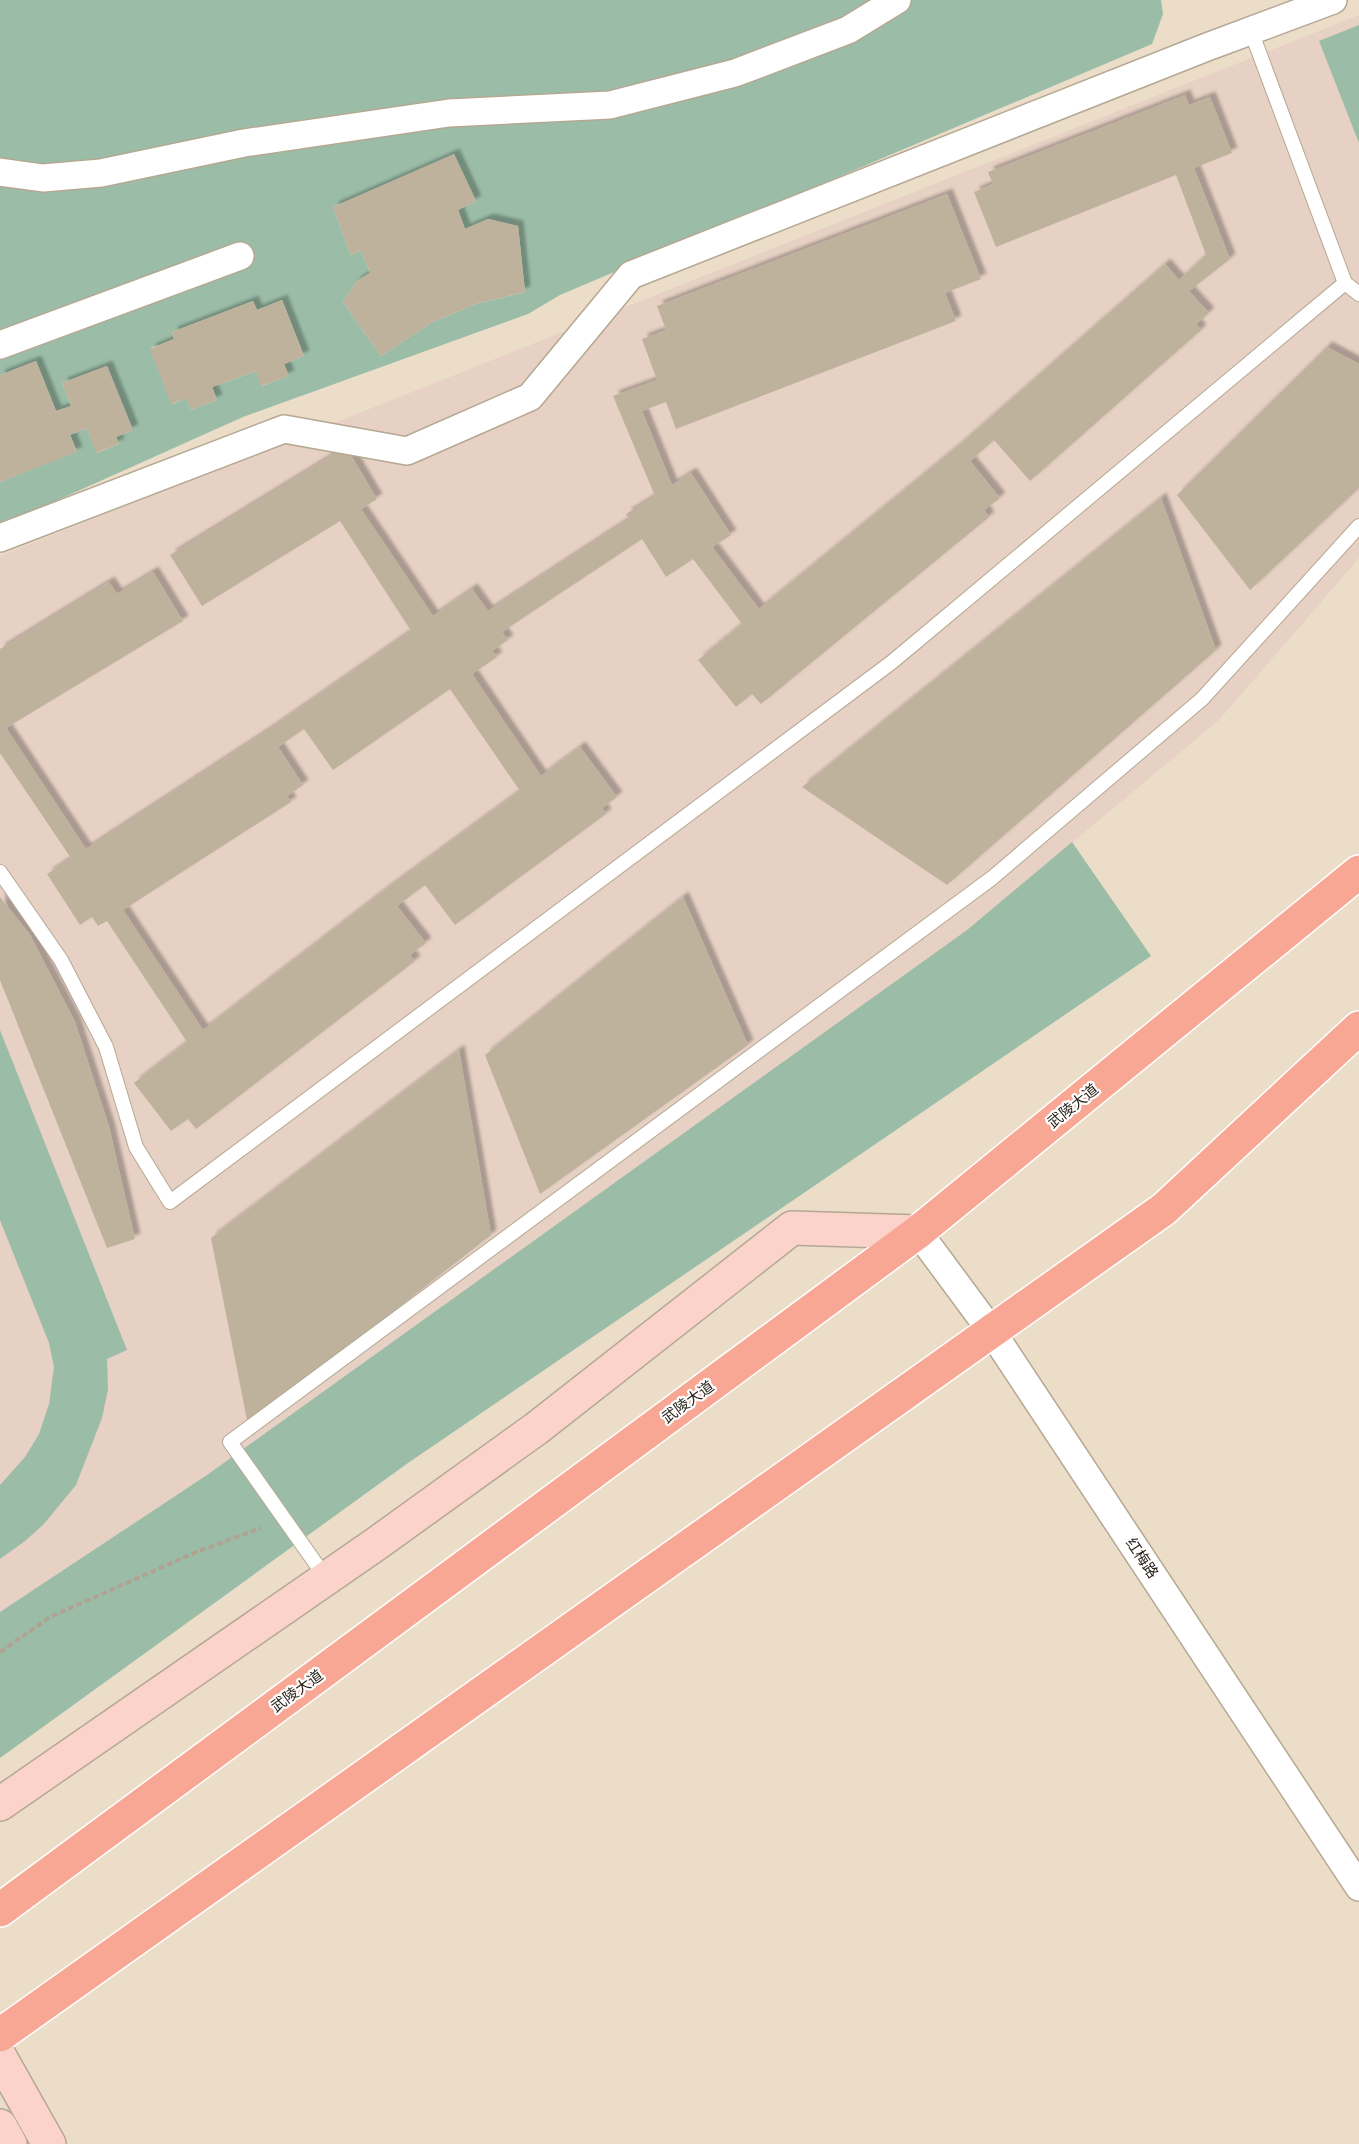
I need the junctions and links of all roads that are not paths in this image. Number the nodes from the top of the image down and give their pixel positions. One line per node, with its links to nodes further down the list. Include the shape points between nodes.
1 (897, 0): 4 (street, via 848,30 735,73 610,105 449,113 244,143 101,173 43,178)
2 (1333, 0): 3 (street)
3 (1251, 31): 6 (lane); 10 (street, via 631,275 530,397 407,451 284,429)
4 (0, 172)
5 (240, 256): 8 (street)
6 (1345, 283): 7 (lane); 11 (lane, via 892,662 170,1202 136,1147 106,1047 61,960)
7 (1359, 294)
8 (0, 345)
9 (1359, 526): 16 (lane, via 1202,699 992,878 230,1442)
10 (0, 538)
11 (0, 872)
12 (1359, 872): 14 (main road, 武陵大道)
13 (1359, 1028): 15 (main road, via 1164,1209)
14 (918, 1232): 15 (street, 红梅路); 16 (street, via 792,1228 537,1428); 19 (main road, 武陵大道)
15 (992, 1332): 18 (street, 红梅路); 20 (main road)
16 (326, 1578): 17 (street)
17 (0, 1804)
18 (1359, 1887)
19 (0, 1910)
20 (0, 2035)
21 (0, 2057): 24 (street)
22 (0, 2126): 23 (street)
23 (10, 2144)
24 (49, 2144)

